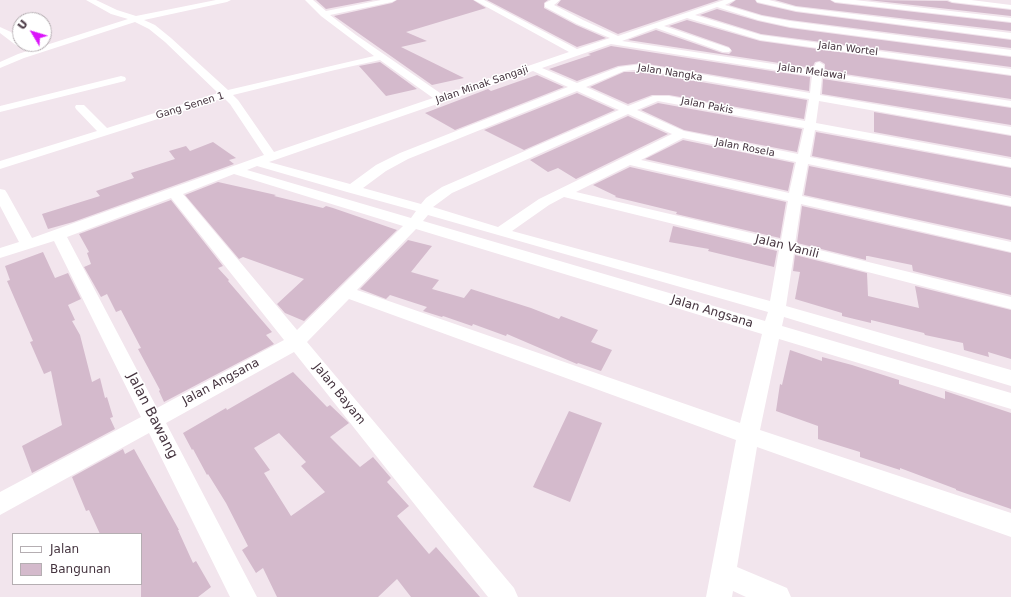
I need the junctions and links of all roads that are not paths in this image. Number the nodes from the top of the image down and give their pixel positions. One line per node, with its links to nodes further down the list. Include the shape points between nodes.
1 (90, 0): 18 (street)
2 (227, 0): 10 (street)
3 (309, 0): 16 (street)
4 (392, 0): 16 (street)
5 (556, 0): 26 (street, via 548,5)
6 (731, 0): 14 (street, Jalan Minak Sangaji)
7 (760, 0): 20 (street, via 787,7)
8 (835, 0): 13 (street)
9 (952, 0): 15 (street)
10 (214, 1): 18 (street)
11 (497, 1): 12 (street)
12 (481, 2): 28 (street)
13 (895, 3): 19 (street); 20 (street)
14 (717, 5): 17 (street, Jalan Minak Sangaji); 25 (street, via 774,21)
15 (1011, 7)
16 (324, 14): 32 (street)
17 (687, 15): 21 (street, Jalan Minak Sangaji); 33 (street, Jalan Wortel, via 760,37)
18 (136, 19): 30 (street); 42 (street, via 152,27 168,40)
19 (1011, 20)
20 (895, 21): 23 (street); 25 (street)
21 (657, 26): 26 (street, Jalan Minak Sangaji); 27 (street, Jalan Melawai)
22 (0, 30): 24 (street)
23 (1011, 36)
24 (12, 37)
25 (896, 37): 29 (street); 33 (street)
26 (616, 40): 28 (street, Jalan Minak Sangaji); 31 (street, Jalan Melawai)
27 (720, 49): 31 (street); 34 (street, Jalan Melawai)
28 (577, 53): 36 (street, Jalan Minak Sangaji)
29 (1011, 53)
30 (30, 54): 35 (street)
31 (710, 56): 34 (street, Jalan Melawai)
32 (383, 57): 42 (street, Gang Senen 1); 45 (street)
33 (896, 59): 38 (street, Jalan Wortel)
34 (763, 61): 37 (street, Jalan Melawai)
35 (0, 65)
36 (535, 68): 41 (street, Jalan Rosela); 45 (street, Jalan Minak Sangaji)
37 (819, 69): 40 (street, Jalan Melawai); 44 (street)
38 (1011, 72)
39 (121, 80): 48 (street)
40 (897, 81): 43 (street, Jalan Melawai); 46 (street, Jalan Melawai)
41 (578, 87): 44 (street, Jalan Nangka, via 622,69 642,67); 49 (street, Jalan Rosela); 61 (street, Jalan Nangka, via 404,156 381,168)
42 (226, 94): 52 (street, Gang Senen 1); 54 (street)
43 (1011, 95)
44 (814, 97): 50 (street); 51 (street, Jalan Nangka)
45 (442, 99): 54 (street, Jalan Minak Sangaji)
46 (1011, 104)
47 (80, 107): 52 (street)
48 (0, 109)
49 (629, 111): 50 (street, Jalan Pakis, via 658,98); 53 (street, Jalan Rosela); 67 (street, Jalan Pakis, via 447,190 431,201)
50 (810, 126): 55 (street); 58 (street, Jalan Pakis)
51 (1011, 131)
52 (105, 132): 59 (street, Gang Senen 1)
53 (681, 134): 55 (street, Jalan Rosela); 56 (street)
54 (271, 157): 57 (street, Jalan Minak Sangaji)
55 (803, 160): 65 (street); 66 (street, Jalan Rosela)
56 (630, 161): 64 (street); 65 (street)
57 (256, 162): 60 (street, Jalan Minak Sangaji); 61 (street)
58 (1011, 163)
59 (0, 165)
60 (233, 170): 62 (street, Jalan Minak Sangaji); 67 (street, Jalan Angsana)
61 (352, 189): 67 (street)
62 (173, 191): 69 (street, Jalan Minak Sangaji); 77 (street, Jalan Bayam)
63 (0, 193): 70 (street)
64 (563, 193): 68 (street, via 539,205); 71 (street, Jalan Vanili)
65 (795, 198): 71 (street); 72 (street)
66 (1011, 202)
67 (419, 216): 68 (street); 74 (street, Jalan Angsana); 76 (street, Jalan Angsana)
68 (500, 232): 76 (street)
69 (58, 235): 70 (street, Jalan Minak Sangaji); 80 (street, Jalan Bawang)
70 (28, 244): 73 (street, Jalan Minak Sangaji)
71 (788, 247): 75 (street, Jalan Vanili); 76 (street)
72 (1011, 247)
73 (0, 253)
74 (346, 292): 77 (street, Jalan Angsana); 81 (street)
75 (1011, 303)
76 (775, 320): 78 (street); 79 (street, Jalan Angsana); 81 (street)
77 (296, 342): 80 (street, Jalan Angsana); 86 (street, Jalan Bayam)
78 (1011, 378)
79 (1011, 401)
80 (154, 419): 82 (street, Jalan Angsana); 85 (street, Jalan Bawang)
81 (748, 435): 83 (street); 84 (street)
82 (0, 504)
83 (1011, 525)
84 (721, 586): 87 (street)
85 (244, 597)
86 (505, 597)
87 (778, 597)

